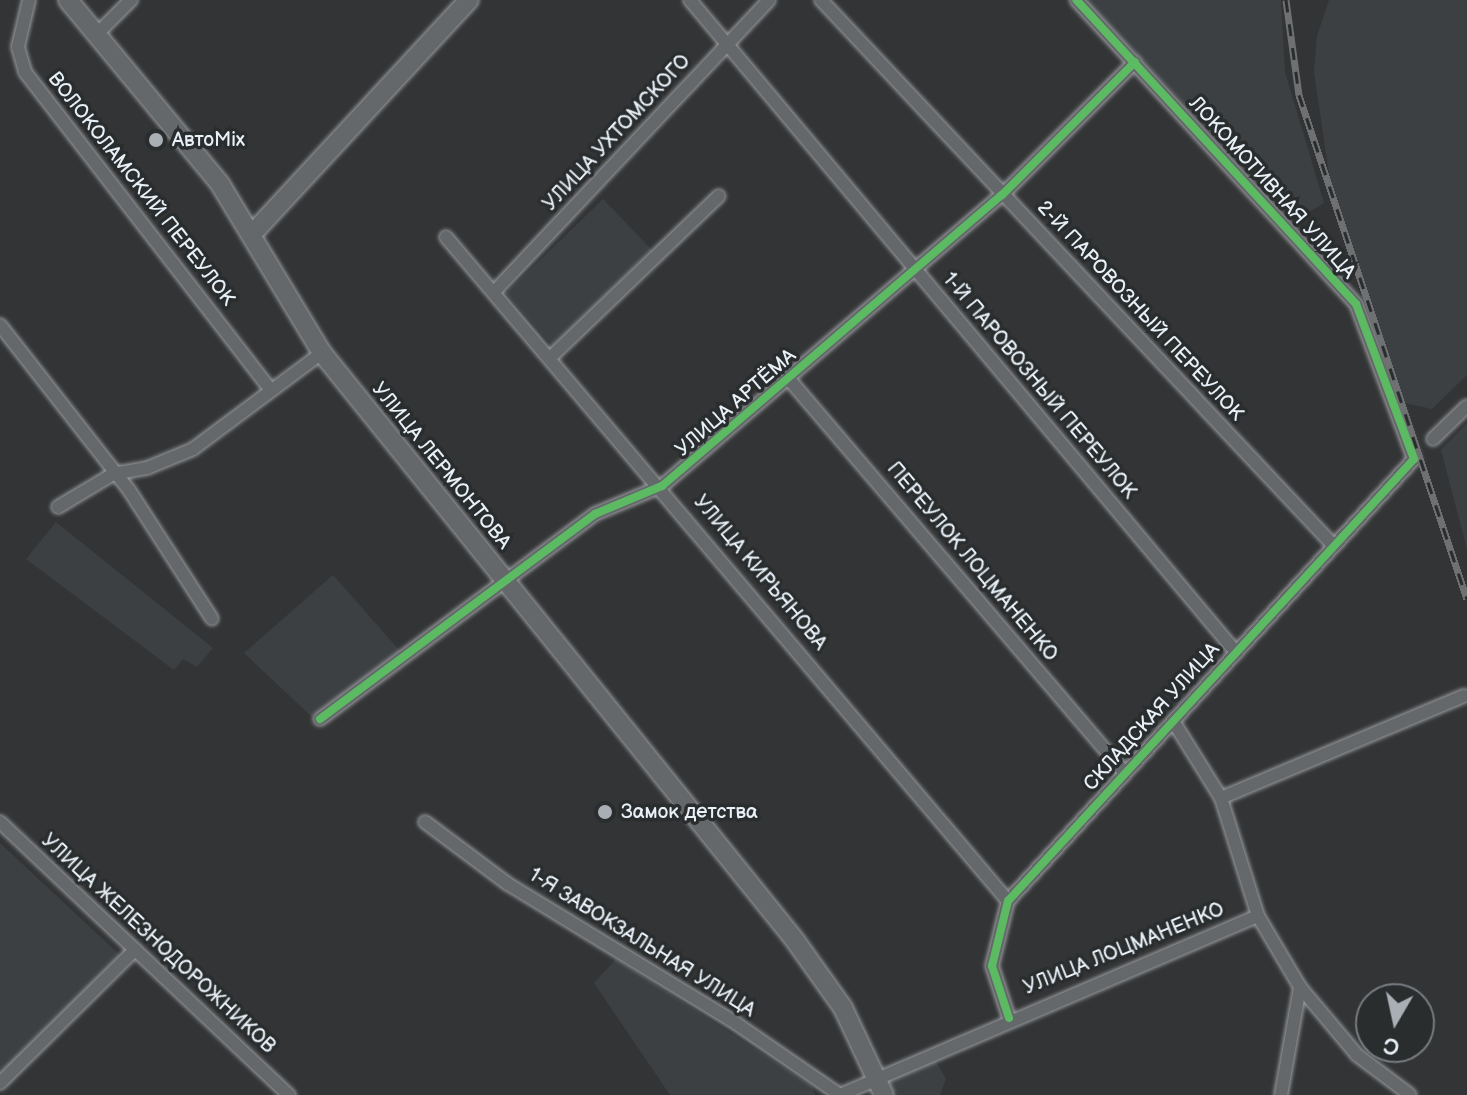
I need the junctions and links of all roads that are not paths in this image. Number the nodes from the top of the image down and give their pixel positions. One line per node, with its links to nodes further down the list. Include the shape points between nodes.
1 (29, 0): 22 (street, ВОЛОКОЛАМСКИЙ ПЕРЕУЛОК, via 18,47 25,72)
2 (68, 0): 9 (main road, УЛИЦА ЛЕРМОНТОВА)
3 (131, 0): 9 (street)
4 (469, 0): 14 (main road)
5 (690, 0): 10 (street, 1-Й ПАРОВОЗНЫЙ ПЕРЕУЛОК)
6 (769, 0): 10 (street, УЛИЦА УХТОМСКОГО)
7 (821, 0): 12 (street, 2-Й ПАРОВОЗНЫЙ ПЕРЕУЛОК)
8 (1076, 0): 11 (street, ЛОКОМОТИВНАЯ УЛИЦА)
9 (98, 33): 14 (main road, УЛИЦА ЛЕРМОНТОВА)
10 (726, 44): 16 (street, 1-Й ПАРОВОЗНЫЙ ПЕРЕУЛОК); 17 (street, УЛИЦА УХТОМСКОГО)
11 (1135, 62): 12 (street, УЛИЦА АРТЁМА); 25 (street, ЛОКОМОТИВНАЯ УЛИЦА, via 1356,304 1414,459)
12 (1002, 195): 16 (street, УЛИЦА АРТЁМА); 29 (street, 2-Й ПАРОВОЗНЫЙ ПЕРЕУЛОК)
13 (719, 196): 20 (street)
14 (253, 233): 19 (main road, УЛИЦА ЛЕРМОНТОВА, via 284,296)
15 (446, 237): 17 (street, УЛИЦА КИРЬЯНОВА)
16 (917, 271): 21 (street, УЛИЦА АРТЁМА); 32 (street, 1-Й ПАРОВОЗНЫЙ ПЕРЕУЛОК)
17 (494, 292): 20 (street, УЛИЦА КИРЬЯНОВА)
18 (0, 325): 26 (street)
19 (322, 353): 22 (street); 30 (main road, УЛИЦА ЛЕРМОНТОВА)
20 (552, 356): 27 (street, УЛИЦА КИРЬЯНОВА)
21 (788, 378): 27 (street, УЛИЦА АРТЁМА); 36 (street, ПЕРЕУЛОК ЛОЦМАНЕНКО)
22 (271, 390): 26 (street, via 193,449 147,468)
23 (1467, 406): 24 (street)
24 (1433, 439)
25 (1405, 466): 29 (street, СКЛАДСКАЯ УЛИЦА)
26 (113, 474): 28 (street); 31 (street, via 162,538)
27 (662, 486): 30 (street, УЛИЦА АРТЁМА, via 595,514); 40 (street, УЛИЦА КИРЬЯНОВА)
28 (58, 507)
29 (1332, 544): 32 (street, СКЛАДСКАЯ УЛИЦА)
30 (504, 579): 34 (street, УЛИЦА АРТЁМА); 45 (main road, УЛИЦА ЛЕРМОНТОВА, via 820,974 843,1008)
31 (212, 619)
32 (1234, 650): 35 (street, СКЛАДСКАЯ УЛИЦА)
33 (1464, 696): 37 (street)
34 (320, 719)
35 (1173, 721): 36 (street, СКЛАДСКАЯ УЛИЦА); 37 (street)
36 (1124, 772): 40 (street, СКЛАДСКАЯ УЛИЦА)
37 (1221, 798): 41 (street)
38 (0, 822): 42 (street, УЛИЦА ЖЕЛЕЗНОДОРОЖНИКОВ)
39 (425, 822): 48 (street, 1-Я ЗАВОКЗАЛЬНАЯ УЛИЦА, via 508,884 737,1024)
40 (1008, 901): 44 (street, СКЛАДСКАЯ УЛИЦА, via 992,966)
41 (1258, 916): 43 (street); 44 (street, УЛИЦА ЛОЦМАНЕНКО)
42 (135, 950): 46 (street); 47 (street, УЛИЦА ЖЕЛЕЗНОДОРОЖНИКОВ)
43 (1300, 987): 50 (street); 51 (street, via 1357,1055)
44 (1009, 1018): 45 (street, УЛИЦА ЛОЦМАНЕНКО)
45 (875, 1077): 48 (street); 49 (main road, УЛИЦА ЛЕРМОНТОВА)
46 (0, 1083)
47 (289, 1095)
48 (840, 1095)
49 (884, 1095)
50 (1281, 1095)
51 (1410, 1095)

